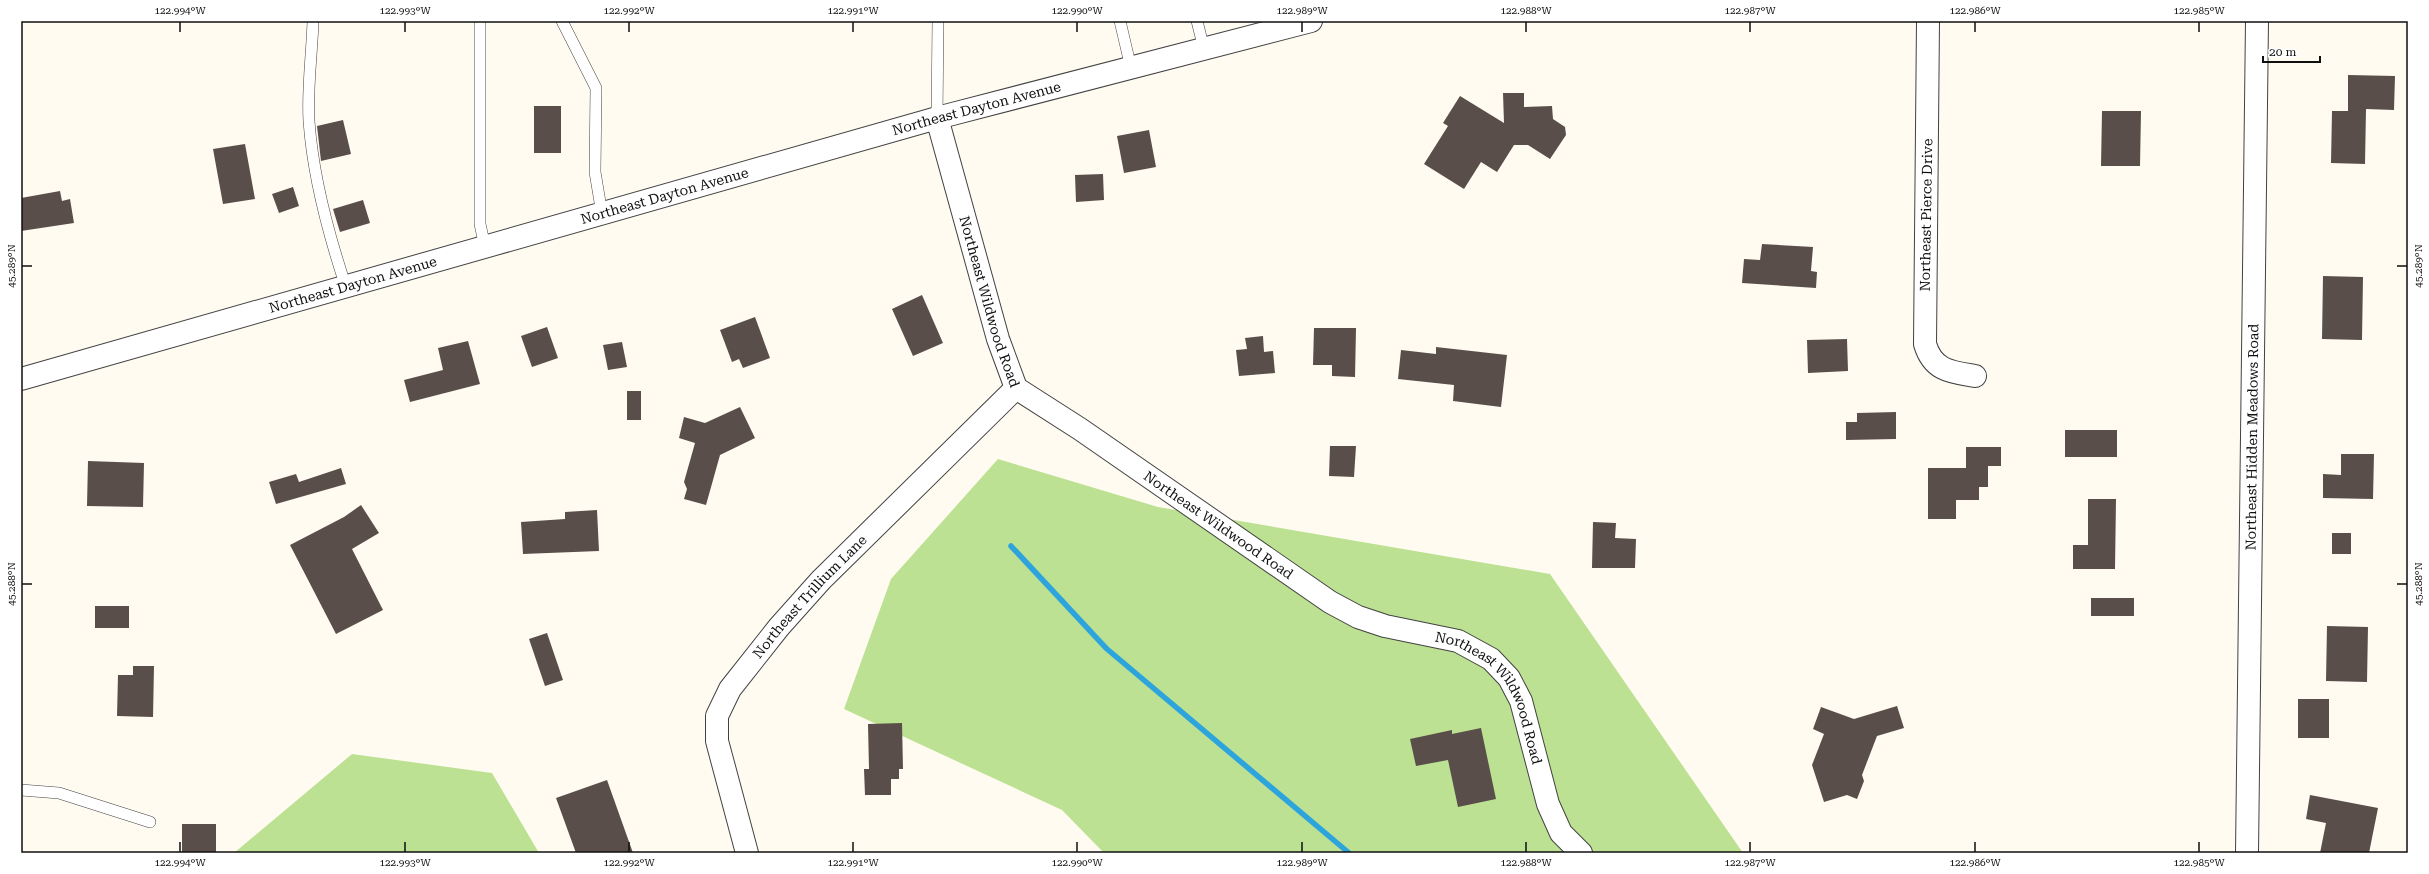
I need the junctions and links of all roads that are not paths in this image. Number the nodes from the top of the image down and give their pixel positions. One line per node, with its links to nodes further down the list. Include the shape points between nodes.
1 (313, 21): 15 (lane, via 309,121 327,230)
2 (480, 21): 14 (lane, via 480,224)
3 (562, 21): 13 (lane, via 596,88 595,172)
4 (938, 21): 12 (lane)
5 (1120, 21): 11 (lane)
6 (1197, 21): 10 (lane)
7 (1311, 21): 10 (street, Northeast Dayton Avenue)
8 (1928, 21): 16 (street, Northeast Pierce Drive, via 1925,344 1929,358 1942,368)
9 (2257, 21): 23 (street, Northeast Hidden Meadows Road)
10 (1204, 49): 11 (street, Northeast Dayton Avenue)
11 (1131, 68): 12 (street, Northeast Dayton Avenue)
12 (938, 118): 13 (street, Northeast Dayton Avenue); 18 (street, Northeast Wildwood Road, via 998,339)
13 (602, 214): 14 (street, Northeast Dayton Avenue)
14 (485, 247): 15 (street, Northeast Dayton Avenue)
15 (346, 287): 17 (street, Northeast Dayton Avenue)
16 (1975, 376)
17 (21, 380)
18 (1016, 388): 21 (street, Northeast Trillium Lane, via 821,580 779,626 730,689 717,716 718,741); 22 (street, Northeast Wildwood Road, via 1087,433 1330,602 1358,617 1385,626 1458,641 1491,659 1509,678 1521,700 1548,804 1561,833)
19 (21, 790): 20 (lane, via 59,793)
20 (150, 822)
21 (747, 853)
22 (1581, 853)
23 (2247, 853)

